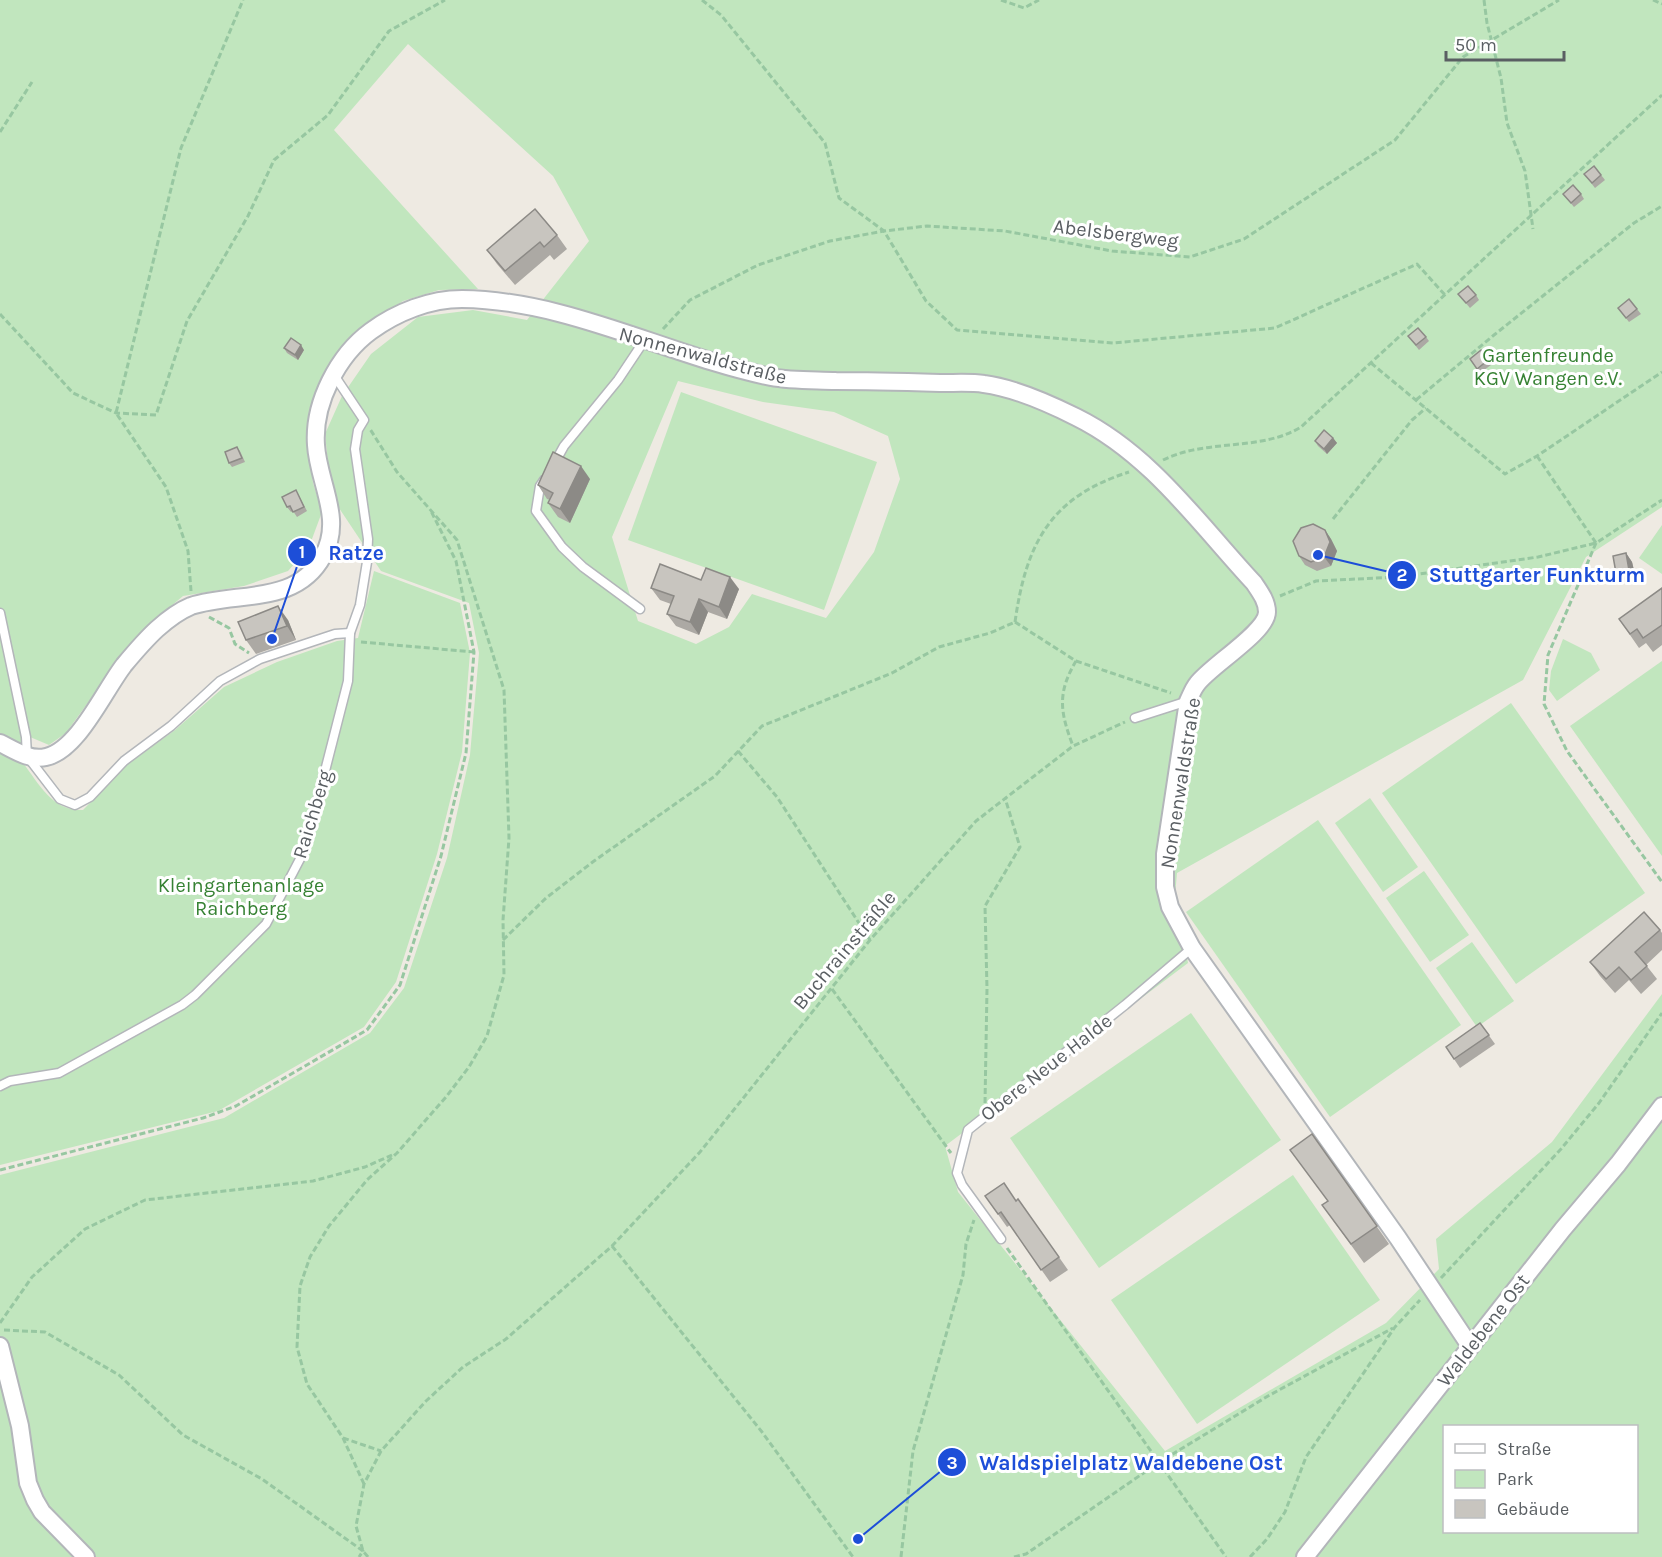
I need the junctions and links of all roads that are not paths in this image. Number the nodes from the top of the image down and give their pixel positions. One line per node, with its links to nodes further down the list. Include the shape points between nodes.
1 (648, 342): 2 (street, Nonnenwaldstraße, via 528,306 484,300 436,301 397,316 370,332 350,351); 3 (lane, via 564,446 540,486 536,511 562,547); 6 (street, Nonnenwaldstraße, via 772,377 983,384 1018,392 1080,419 1150,466 1254,583 1266,603 1268,615 1262,625 1196,685)
2 (334, 375): 5 (lane, Raichberg, via 364,420 355,449 368,539 367,562); 9 (street, Nonnenwaldstraße, via 316,429 332,524 324,555 313,570 278,593 190,606 172,616 124,666 71,741 43,758)
3 (640, 609)
4 (0, 612): 9 (lane)
5 (350, 637): 9 (lane, via 335,634 260,659 220,681 75,805 60,799); 11 (lane, Raichberg, via 348,681 312,820 301,857 266,924 182,1005 59,1072)
6 (1188, 701): 7 (lane); 10 (street, Nonnenwaldstraße, via 1166,854 1166,887 1175,918)
7 (1135, 718)
8 (0, 744): 9 (street, Nonnenwaldstraße)
9 (27, 756)
10 (1192, 948): 13 (lane, Obere Neue Halde, via 968,1130 957,1173); 15 (street, Nonnenwaldstraße)
11 (0, 1086)
12 (1662, 1106): 15 (street, Waldebene Ost)
13 (1001, 1239)
14 (0, 1346): 16 (street, via 20,1426 28,1483 42,1512)
15 (1470, 1346): 17 (street, Waldebene Ost)
16 (86, 1557)
17 (1305, 1557)

